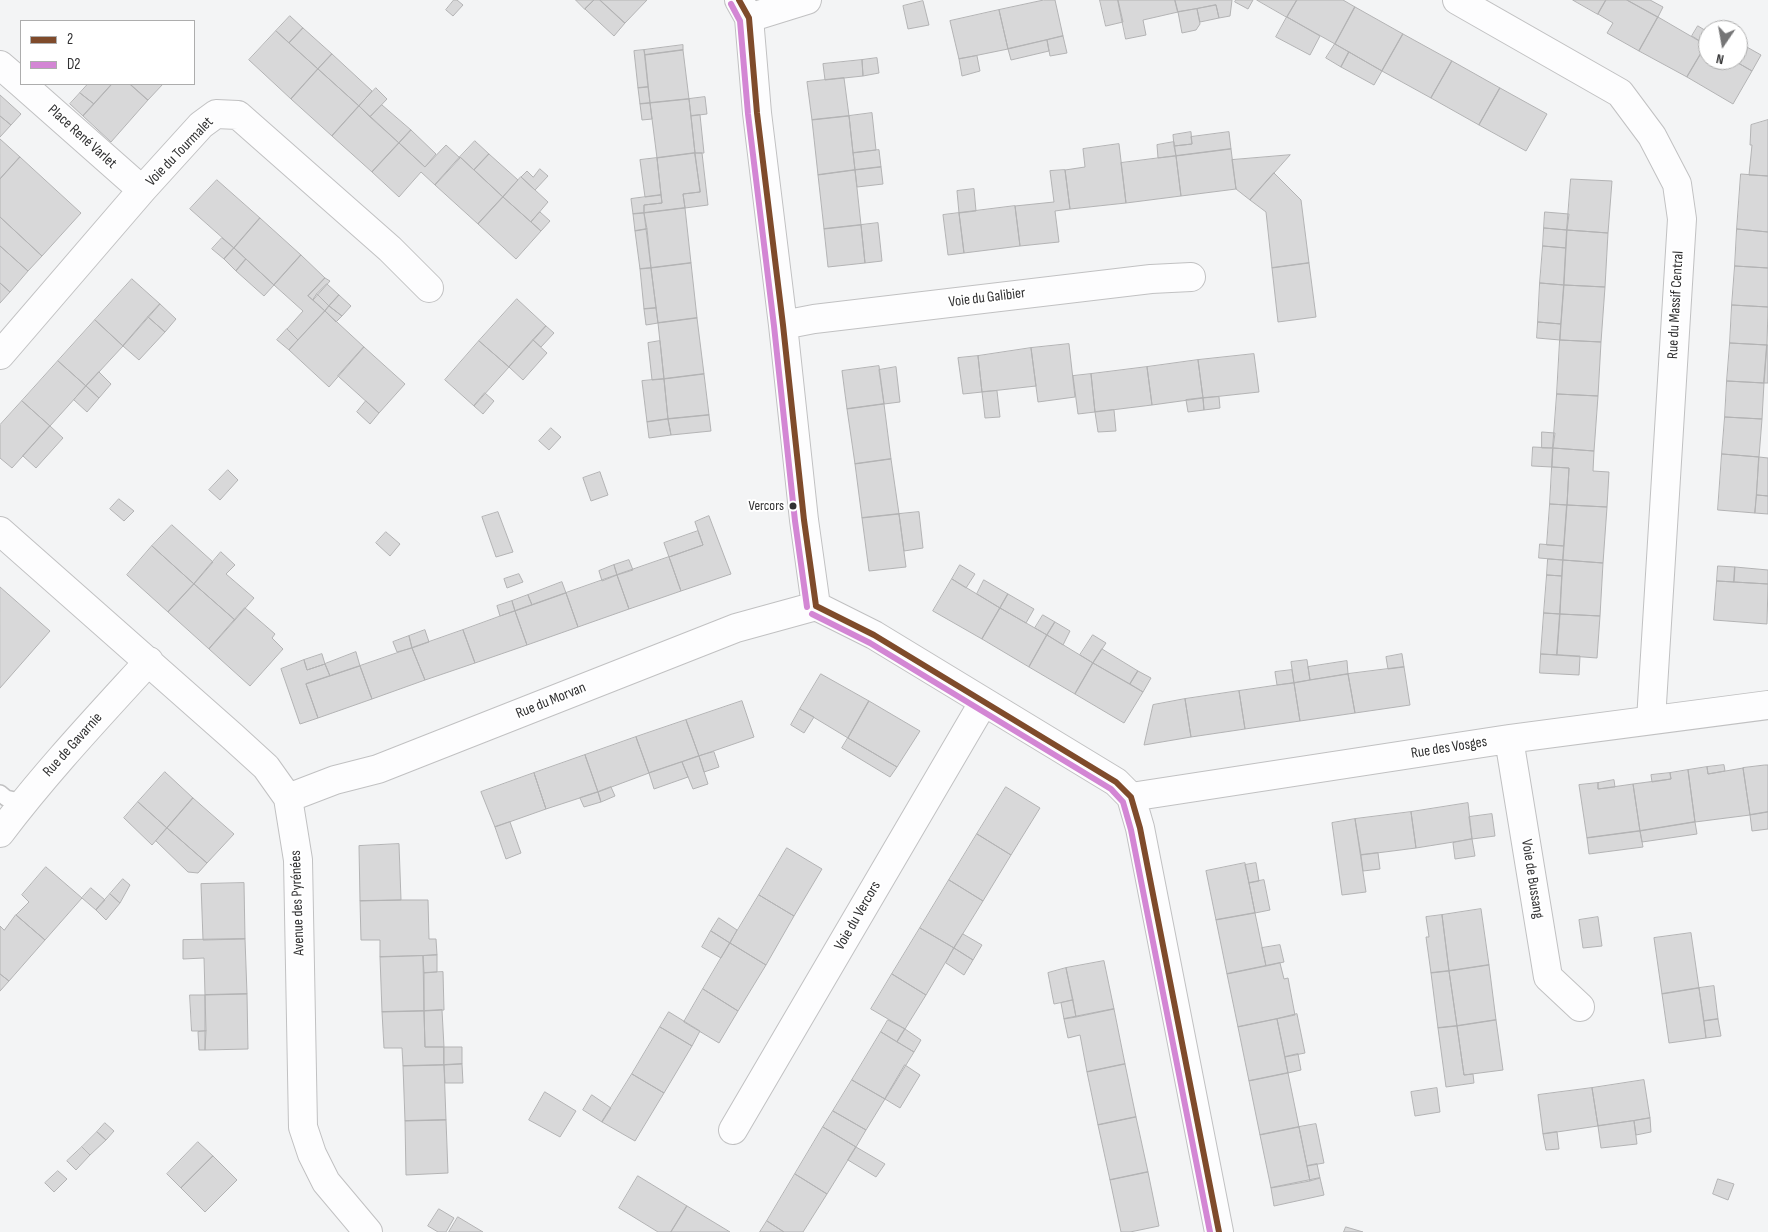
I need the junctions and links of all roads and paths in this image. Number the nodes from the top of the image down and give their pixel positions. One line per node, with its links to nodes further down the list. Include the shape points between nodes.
1 (807, 0): 3 (street)
2 (1457, 0): 17 (street, Rue du Massif Central, via 1620,94 1652,136 1677,184 1682,219)
3 (744, 9): 10 (street)
4 (0, 65): 5 (street, Place René Varlet)
5 (20, 83)
6 (22, 85): 7 (street, Place René Varlet)
7 (142, 190): 9 (street, Voie du Tourmalet, via 201,125 216,114 238,115 390,248); 11 (street, Voie du Tourmalet)
8 (1192, 277): 10 (street, Voie du Galibier, via 1151,278)
9 (428, 288)
10 (783, 325): 13 (street)
11 (0, 355)
12 (0, 531): 14 (street, Avenue des Pyrénées)
13 (816, 606): 15 (street, via 874,635); 21 (street, Rue du Morvan, via 736,628 378,769 335,780)
14 (149, 661): 19 (street, Rue de Gavarnie, via 68,748); 21 (street, Avenue des Pyrénées, via 266,767)
15 (984, 703): 20 (street, via 1116,782); 24 (street, Voie du Vercors)
16 (1768, 705): 17 (street, Rue des Vosges)
17 (1651, 720): 18 (street, Rue des Vosges)
18 (1509, 739): 20 (street, Rue des Vosges); 23 (street, Voie de Bussang, via 1548,977)
19 (12, 797): 22 (street, Rue de Gavarnie)
20 (1131, 797): 26 (street, via 1140,828)
21 (288, 798): 25 (street, Avenue des Pyrénées, via 298,860 303,1127 326,1182)
22 (0, 833)
23 (1580, 1007)
24 (733, 1130)
25 (368, 1232)
26 (1219, 1232)

